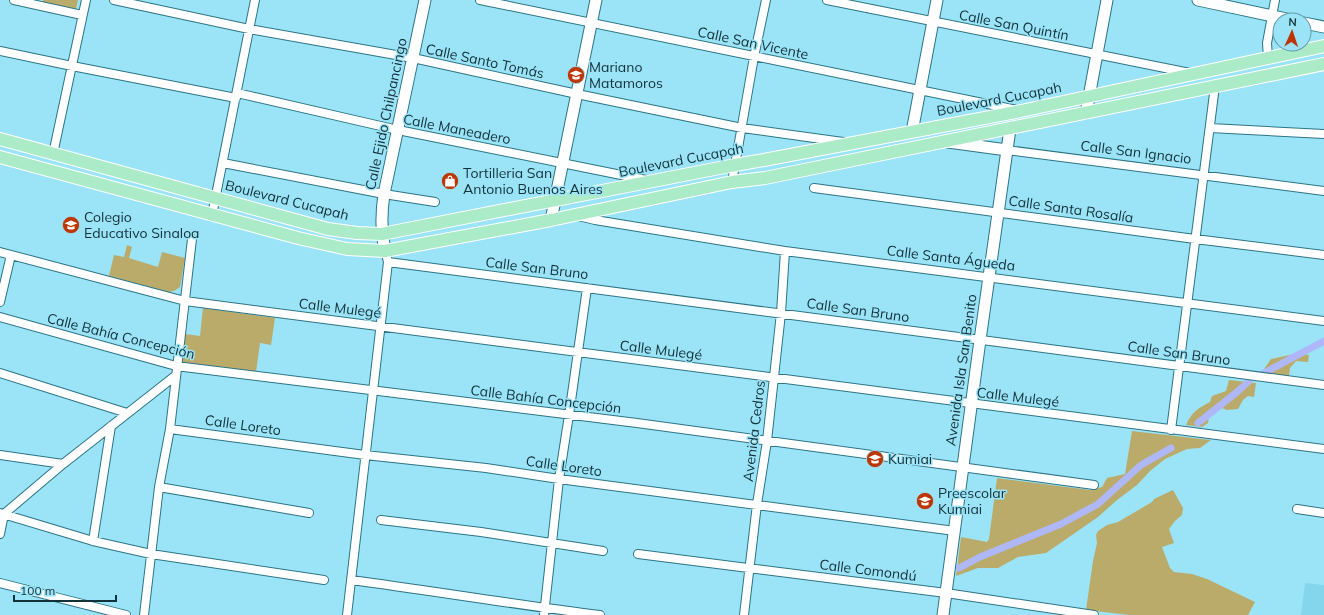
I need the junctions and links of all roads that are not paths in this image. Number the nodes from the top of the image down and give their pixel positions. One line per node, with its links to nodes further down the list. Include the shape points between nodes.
1 (14, 0): 15 (street)
2 (86, 0): 15 (street)
3 (114, 0): 21 (street, Calle Santo Tomás)
4 (255, 0): 21 (street)
5 (425, 0): 26 (street, Calle Ejido Chilpancingo)
6 (480, 0): 17 (street, Calle San Vicente)
7 (596, 0): 17 (street)
8 (766, 0): 25 (street)
9 (827, 0): 18 (street, Calle San Quintín)
10 (937, 0): 18 (street)
11 (1107, 0): 24 (street)
12 (1198, 0): 16 (street)
13 (1275, 0): 14 (street)
14 (1273, 12)
15 (82, 15): 29 (street)
16 (1272, 16): 27 (street, via 1267,43)
17 (591, 22): 25 (street, Calle San Vicente); 33 (street)
18 (933, 22): 24 (street, Calle San Quintín); 32 (street)
19 (1312, 25): 20 (street)
20 (1324, 27)
21 (249, 29): 26 (street, Calle Santo Tomás); 34 (street)
22 (1324, 46): 27 (main road, Boulevard Cucapah)
23 (0, 51): 29 (street, Calle Maneadero)
24 (1097, 55): 30 (street, Calle San Quintín); 35 (street)
25 (754, 57): 32 (street, Calle San Vicente); 38 (street)
26 (412, 58): 33 (street, Calle Santo Tomás); 41 (street, Calle Ejido Chilpancingo)
27 (1268, 58): 30 (main road, Boulevard Cucapah)
28 (1324, 64): 31 (main road)
29 (72, 66): 34 (street, Calle Maneadero); 48 (street)
30 (1195, 74): 35 (main road, Boulevard Cucapah)
31 (1215, 86): 37 (main road); 39 (street)
32 (919, 90): 36 (street, Calle San Vicente); 42 (street)
33 (576, 94): 38 (street, Calle Santo Tomás); 52 (street)
34 (236, 95): 41 (street, Calle Maneadero); 51 (street)
35 (1088, 96): 36 (main road, Boulevard Cucapah); 37 (street)
36 (1021, 111): 42 (main road, Boulevard Cucapah)
37 (1086, 113): 40 (main road)
38 (742, 128): 46 (street, Calle Santo Tomás); 53 (street)
39 (1210, 128): 43 (street); 54 (street)
40 (1010, 129): 45 (main road); 47 (street, Avenida Isla San Benito)
41 (398, 130): 52 (street, Calle Maneadero); 60 (street, Calle Ejido Chilpancingo)
42 (912, 132): 46 (main road, Boulevard Cucapah)
43 (1324, 134)
44 (0, 139): 48 (main road, Boulevard Cucapah)
45 (944, 142): 47 (street, Calle San Ignacio); 55 (main road)
46 (852, 143): 50 (main road, Boulevard Cucapah)
47 (1007, 150): 54 (street, Calle San Ignacio); 64 (street, Avenida Isla San Benito)
48 (53, 154): 61 (main road, Boulevard Cucapah)
49 (0, 157): 65 (main road)
50 (764, 160): 53 (main road, Boulevard Cucapah); 55 (main road, via 761,172)
51 (223, 163): 60 (street); 61 (street)
52 (562, 164): 56 (street, Calle Maneadero); 62 (street)
53 (736, 164): 56 (main road, Boulevard Cucapah); 57 (street)
54 (1204, 175): 59 (street, Calle San Ignacio); 70 (street)
55 (765, 178): 57 (main road)
56 (650, 181): 62 (main road, Boulevard Cucapah)
57 (732, 182): 66 (main road)
58 (814, 188): 64 (street, Calle Santa Rosalía)
59 (1324, 191)
60 (384, 194): 63 (street); 68 (street, Calle Ejido Chilpancingo)
61 (216, 198): 65 (street); 68 (main road, Boulevard Cucapah, via 328,229)
62 (555, 200): 67 (street); 68 (main road, Boulevard Cucapah)
63 (435, 202)
64 (999, 212): 70 (street, Calle Santa Rosalía); 76 (street, Avenida Isla San Benito)
65 (212, 215): 75 (main road, via 298,238)
66 (575, 215): 67 (main road); 71 (street, Calle Santa Águeda)
67 (551, 220): 75 (main road)
68 (382, 234): 75 (street, Calle Ejido Chilpancingo)
69 (192, 239): 78 (street)
70 (1195, 239): 74 (street, Calle Santa Rosalía); 80 (street)
71 (786, 250): 76 (street, Calle Santa Águeda); 81 (street, Avenida Cedros)
72 (0, 252): 73 (street, Calle Mulegé)
73 (11, 255): 78 (street, Calle Mulegé); 79 (street)
74 (1324, 255)
75 (387, 257): 77 (street, Calle San Bruno); 84 (street)
76 (989, 276): 80 (street, Calle Santa Águeda); 85 (street, Avenida Isla San Benito)
77 (587, 288): 81 (street, Calle San Bruno); 86 (street)
78 (185, 301): 84 (street, Calle Mulegé); 87 (street)
79 (0, 302)
80 (1187, 303): 83 (street, Calle Santa Águeda); 88 (street)
81 (781, 313): 85 (street, Calle San Bruno); 91 (street, Avenida Cedros)
82 (0, 317): 87 (street, Calle Bahía Concepción)
83 (1324, 321)
84 (380, 326): 86 (street, Calle Mulegé); 93 (street)
85 (980, 340): 88 (street, Calle San Bruno); 94 (street, Avenida Isla San Benito)
86 (578, 353): 91 (street, Calle Mulegé); 96 (street)
87 (176, 366): 90 (street); 93 (street, Calle Bahía Concepción)
88 (1179, 366): 92 (street, Calle San Bruno); 99 (street)
89 (0, 373): 95 (street)
90 (175, 376): 95 (street); 98 (street)
91 (774, 377): 94 (street, Calle Mulegé); 100 (street, Avenida Cedros)
92 (1324, 385)
93 (374, 391): 96 (street, Calle Bahía Concepción); 103 (street)
94 (971, 404): 99 (street, Calle Mulegé); 105 (street, Avenida Isla San Benito)
95 (127, 413): 97 (street)
96 (569, 415): 100 (street, Calle Bahía Concepción); 106 (street)
97 (111, 426): 104 (street); 117 (street)
98 (170, 429): 103 (street, Calle Loreto); 108 (street)
99 (1171, 430): 101 (street, Calle Mulegé)
100 (767, 441): 105 (street, Calle Bahía Concepción); 109 (street, Avenida Cedros)
101 (1324, 449)
102 (0, 455): 104 (street)
103 (365, 455): 106 (street, Calle Loreto, via 486,468); 124 (street)
104 (63, 464): 113 (street)
105 (963, 468): 107 (street, Calle Bahía Concepción); 115 (street, Avenida Isla San Benito)
106 (558, 479): 109 (street, Calle Loreto); 118 (street)
107 (1094, 485)
108 (159, 487): 111 (street); 120 (street)
109 (757, 504): 115 (street, Calle Loreto); 122 (street, Avenida Cedros)
110 (1298, 509): 112 (street)
111 (309, 513)
112 (1324, 513)
113 (2, 514): 116 (street); 117 (street)
114 (381, 520): 118 (street)
115 (955, 531): 126 (street, Avenida Isla San Benito)
116 (0, 534)
117 (93, 541): 120 (street)
118 (552, 543): 119 (street); 127 (street)
119 (603, 552)
120 (151, 554): 123 (street); 129 (street)
121 (638, 554): 122 (street, Calle Comondú)
122 (750, 568): 126 (street, Calle Comondú); 132 (street, Avenida Cedros)
123 (324, 580)
124 (351, 580): 127 (street, via 433,591); 130 (street)
125 (0, 583): 128 (street)
126 (946, 593): 133 (street, Avenida Isla San Benito); 134 (street, Calle Comondú)
127 (545, 612): 131 (street)
128 (126, 615)
129 (144, 615)
130 (347, 615)
131 (600, 615)
132 (744, 615)
133 (943, 615)
134 (1094, 615)

